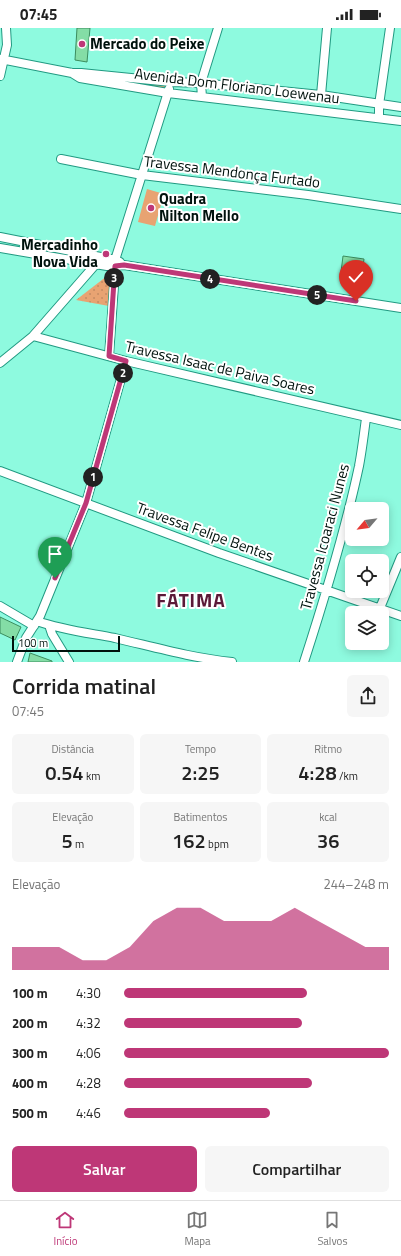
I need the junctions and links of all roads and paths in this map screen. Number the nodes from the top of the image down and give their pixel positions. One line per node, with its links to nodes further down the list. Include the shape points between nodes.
1 (6, 28): 5 (street, via 8,45)
2 (218, 28): 9 (street)
3 (327, 28): 11 (street)
4 (390, 28): 13 (street)
5 (2, 60): 6 (street, Avenida Dom Floriano Loewenau); 7 (street)
6 (72, 73): 8 (street, Avenida Dom Floriano Loewenau); 10 (street, Avenida Dom Floriano Loewenau, via 80,78)
7 (0, 76)
8 (171, 82): 9 (street, Avenida Dom Floriano Loewenau); 10 (street)
9 (200, 83): 11 (street, Avenida Dom Floriano Loewenau); 12 (street)
10 (168, 93): 12 (street, Avenida Dom Floriano Loewenau); 18 (street)
11 (321, 95): 13 (street, Avenida Dom Floriano Loewenau)
12 (202, 97): 15 (street, Avenida Dom Floriano Loewenau)
13 (379, 105): 14 (street, Avenida Dom Floriano Loewenau); 15 (street)
14 (401, 107)
15 (379, 118): 16 (street, Avenida Dom Floriano Loewenau)
16 (401, 121)
17 (61, 159): 18 (street, Travessa Mendonça Furtado)
18 (142, 176): 19 (street, Travessa Mendonça Furtado, via 308,195); 23 (street)
19 (401, 209)
20 (0, 237): 22 (street)
21 (0, 248): 22 (street)
22 (99, 261): 23 (street); 25 (street)
23 (113, 264): 24 (street); 26 (street)
24 (401, 308)
25 (33, 336): 26 (street, Travessa Isaac de Paiva Soares); 28 (street)
26 (109, 356): 27 (street, Travessa Isaac de Paiva Soares)
27 (126, 361): 29 (street, Travessa Isaac de Paiva Soares); 32 (street)
28 (0, 363)
29 (366, 418): 30 (street, Travessa Isaac de Paiva Soares); 34 (street, Travessa Icoaraci Nunes, via 359,465)
30 (401, 426)
31 (0, 471): 32 (street, Travessa Felipe Bentes)
32 (86, 503): 34 (street, Travessa Felipe Bentes); 40 (street)
33 (401, 557): 37 (street)
34 (328, 590): 36 (street, Travessa Felipe Bentes); 45 (street, Travessa Icoaraci Nunes)
35 (0, 606): 40 (street)
36 (374, 606)
37 (381, 606)
38 (389, 611): 39 (street, Travessa Felipe Bentes)
39 (401, 616)
40 (36, 623): 41 (street); 42 (street, via 26,638)
41 (48, 625): 43 (street); 44 (street, via 182,655)
42 (17, 662)
43 (69, 662)
44 (232, 662)
45 (304, 662)

